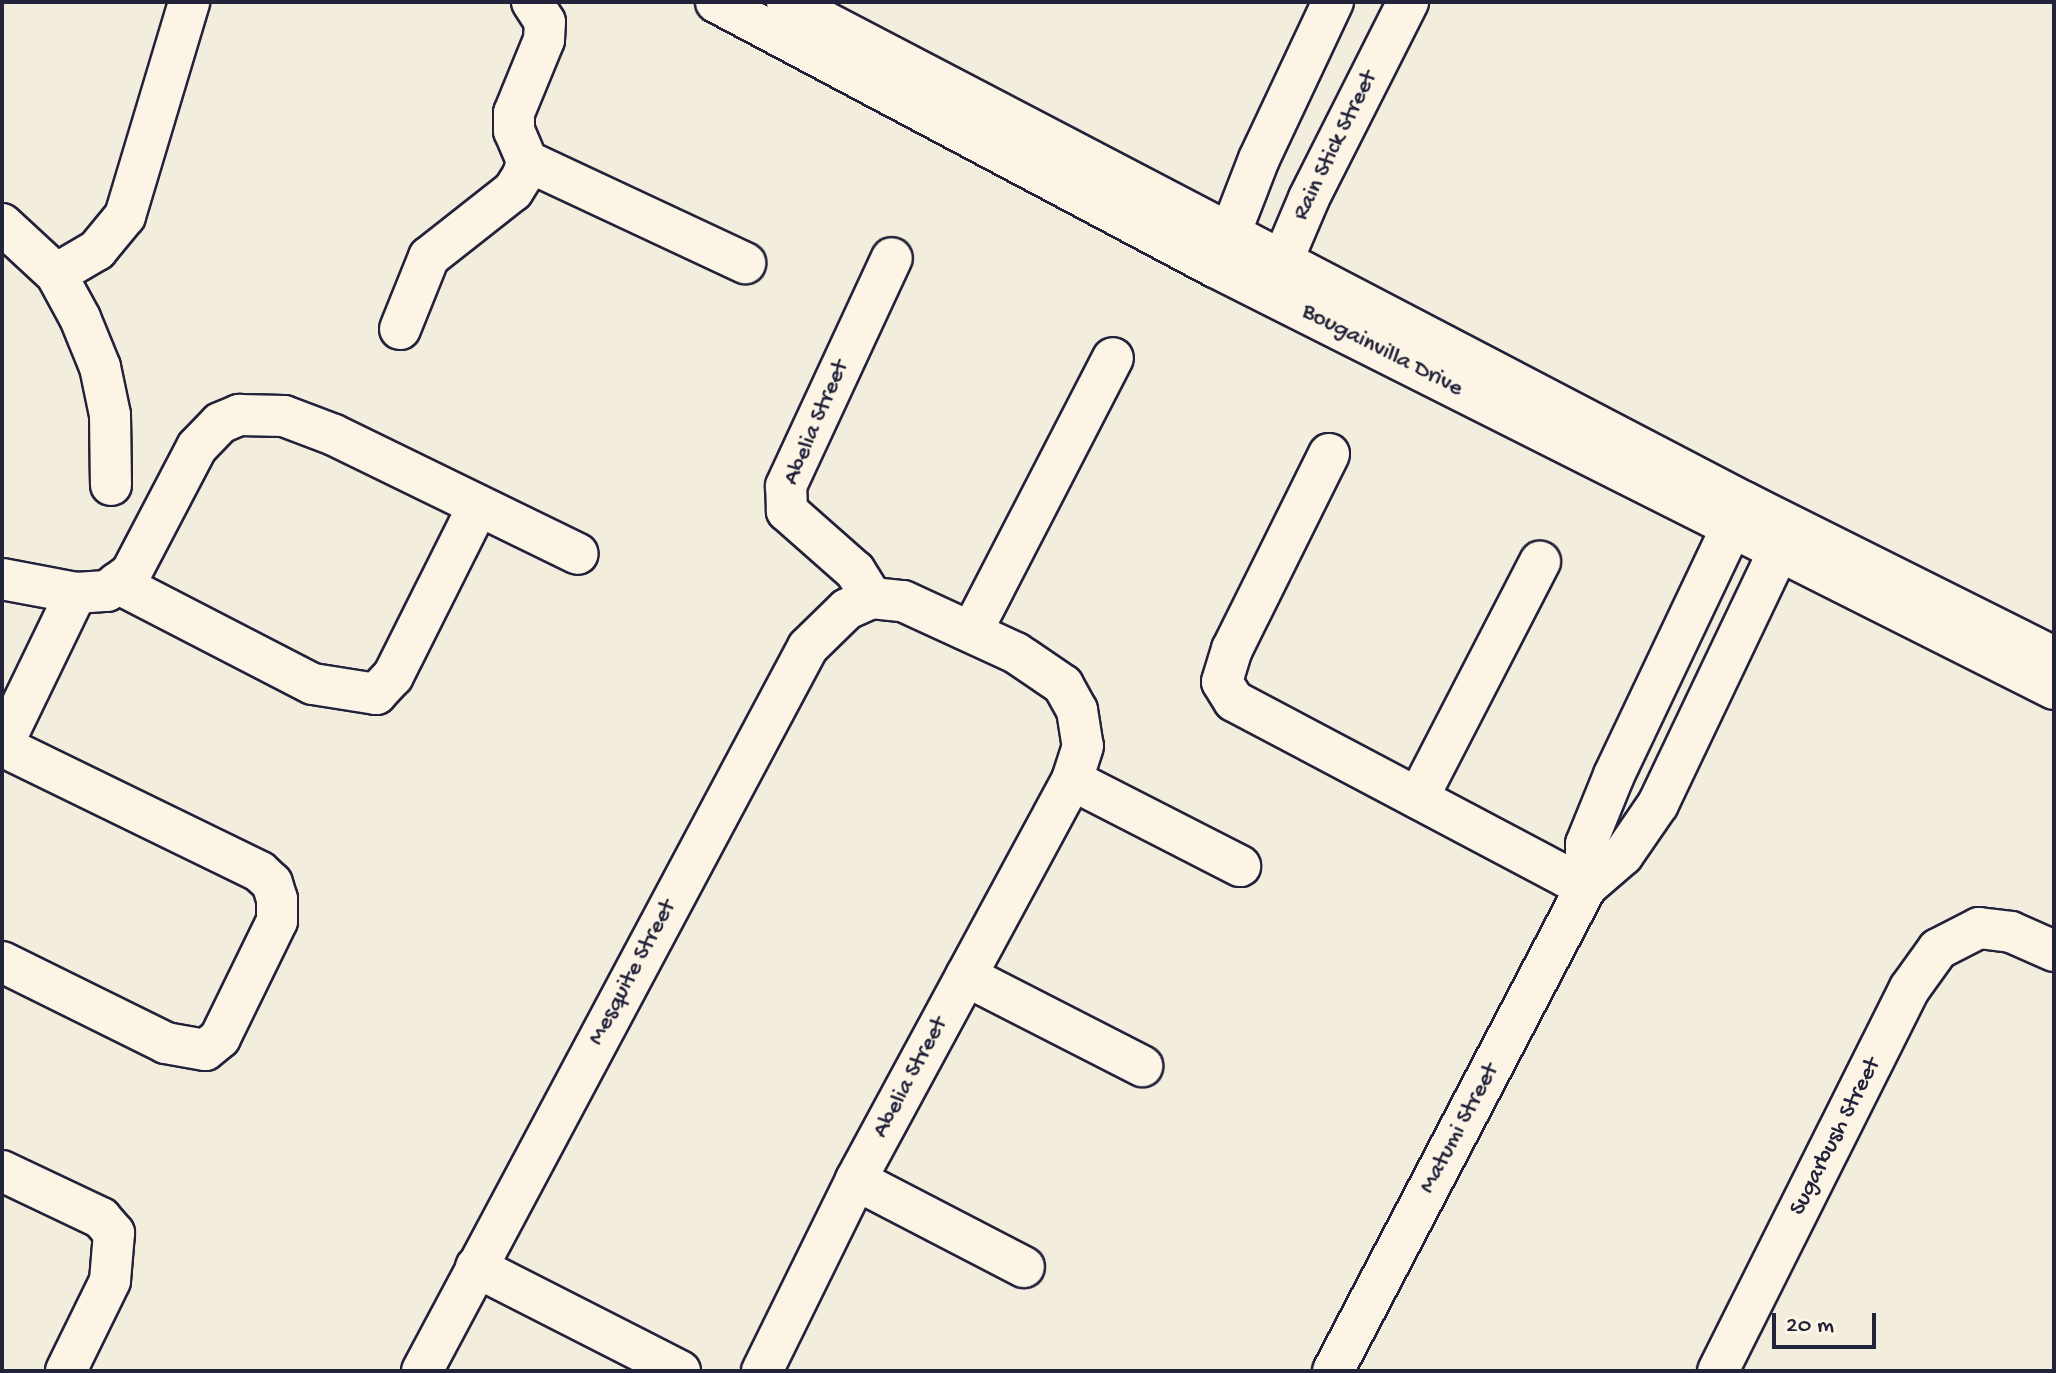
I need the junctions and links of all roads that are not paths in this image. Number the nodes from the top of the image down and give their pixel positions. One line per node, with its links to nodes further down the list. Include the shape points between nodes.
1 (189, 2): 12 (street, via 125,216 97,250)
2 (532, 2): 7 (street, via 545,22 544,40 518,96 513,122)
3 (716, 2): 9 (street, Bougainvilla Drive)
4 (787, 2): 9 (street, Bougainvilla Drive)
5 (1333, 2): 9 (street, via 1259,159)
6 (1408, 2): 13 (street, Rain Stick Street)
7 (527, 161): 11 (street); 14 (street, via 513,191 429,257)
8 (2, 224): 12 (street)
9 (1223, 251): 13 (street, Bougainvilla Drive)
10 (892, 258): 26 (street, Abelia Street, via 786,486 787,511 855,571)
11 (745, 263)
12 (56, 274): 17 (street, via 100,367 110,415)
13 (1276, 276): 19 (street, Bougainvilla Drive)
14 (400, 329)
15 (1113, 358): 27 (street)
16 (1329, 454): 32 (street, via 1232,649 1222,682 1234,701)
17 (111, 485)
18 (478, 506): 21 (street); 24 (street, via 296,421 239,415 220,423 197,447 151,540 131,573); 24 (street, via 393,676 376,694 313,684)
19 (1738, 516): 20 (street, Bougainvilla Drive); 34 (street, Matumi Street, via 1614,775 1586,844)
20 (1785, 539): 28 (street, Bougainvilla Drive); 29 (street, Bougainvilla Drive); 34 (street, Matumi Street, via 1643,831)
21 (578, 554)
22 (1540, 562): 32 (street)
23 (2, 579): 25 (street)
24 (117, 583): 25 (street, via 107,591)
25 (76, 593): 30 (street)
26 (872, 598): 27 (street, Abelia Street, via 903,601); 41 (street, Mesquite Street, via 827,624 808,647)
27 (972, 631): 31 (street, Abelia Street, via 1063,685 1077,710 1083,746)
28 (2054, 657)
29 (2054, 689)
30 (2, 746): 36 (street, via 260,872 272,883 277,899 277,921 220,1038 205,1050 166,1043)
31 (1072, 780): 33 (street); 37 (street, Abelia Street)
32 (1418, 798): 34 (street)
33 (1240, 866)
34 (1586, 887): 47 (street, Matumi Street)
35 (2054, 951): 48 (street, Sugarbush Street, via 2011,932 1979,928 1938,949 1910,988)
36 (2, 962)
37 (966, 976): 38 (street); 40 (street, Abelia Street)
38 (1142, 1066)
39 (2, 1171): 43 (street, via 101,1218 114,1233 110,1281)
40 (856, 1180): 42 (street); 46 (street, Abelia Street)
41 (476, 1267): 44 (street, Mesquite Street); 45 (street)
42 (1024, 1267)
43 (66, 1371)
44 (422, 1371)
45 (680, 1371)
46 (762, 1371)
47 (1333, 1371)
48 (1718, 1371)

